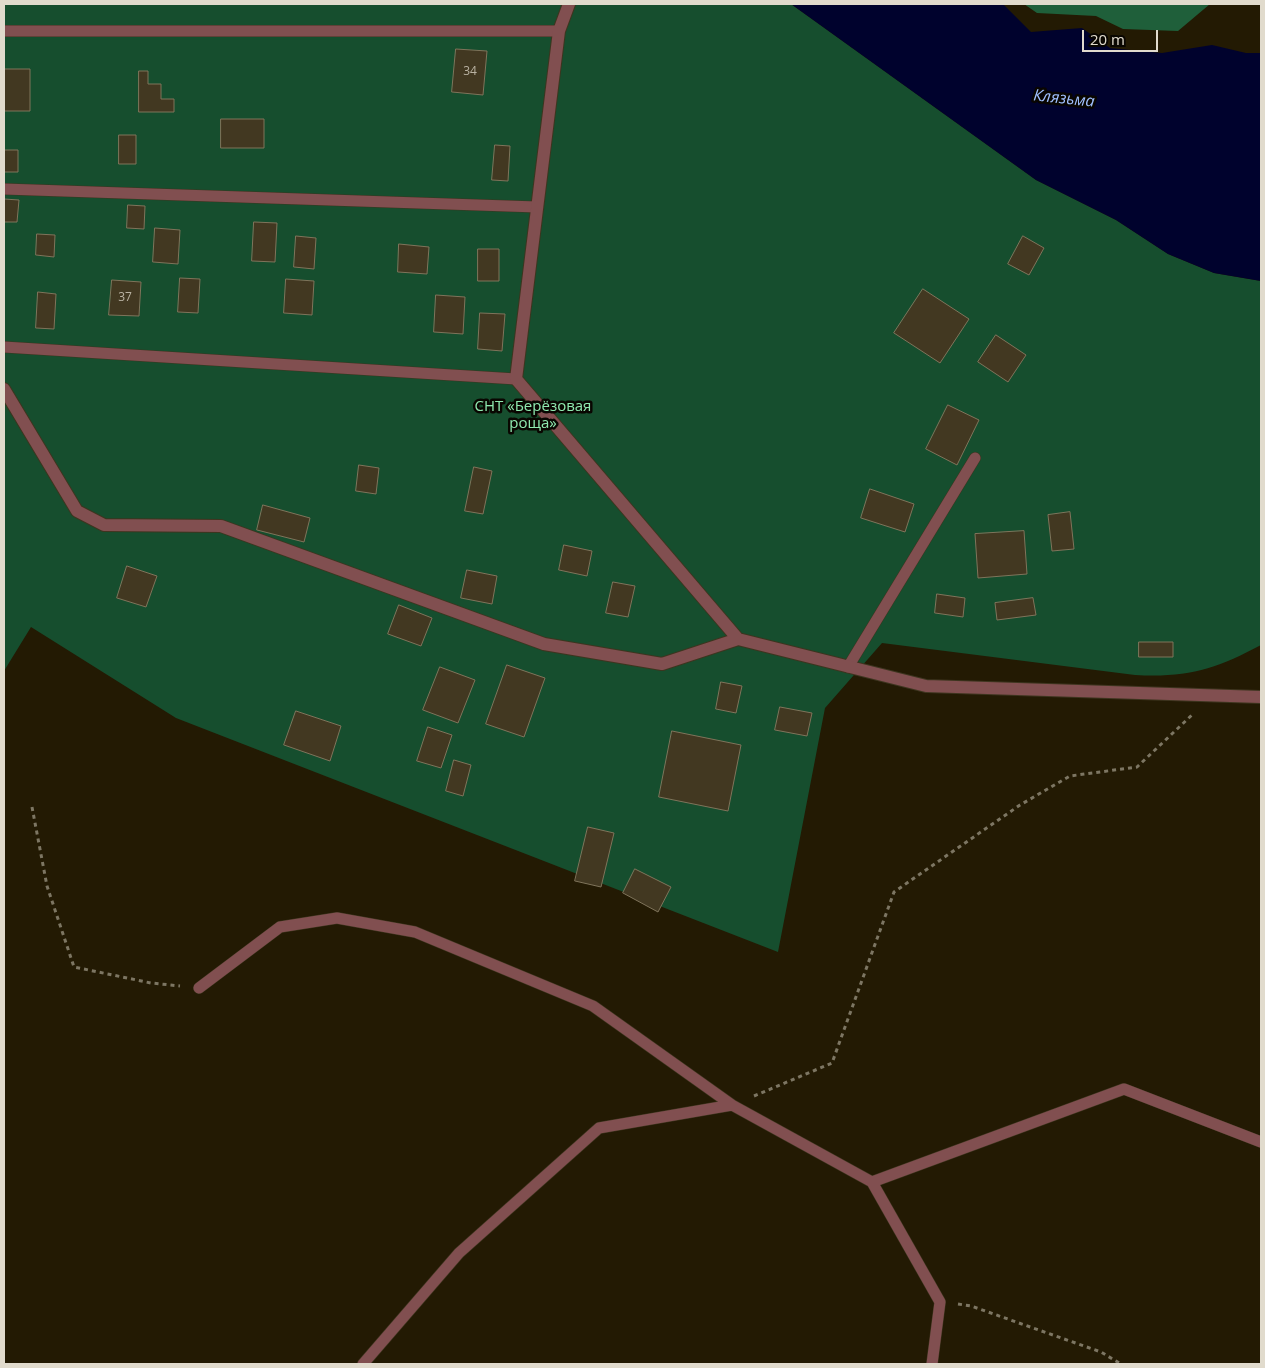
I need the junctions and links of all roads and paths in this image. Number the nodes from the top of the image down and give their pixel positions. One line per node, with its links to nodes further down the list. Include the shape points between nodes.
1 (569, 4): 3 (street)
2 (4, 31): 3 (lane)
3 (559, 31): 5 (street)
4 (4, 189): 5 (lane)
5 (537, 207): 7 (street)
6 (4, 347): 7 (lane)
7 (516, 379): 10 (street)
8 (4, 388): 10 (street, via 77,511 104,525 222,526 544,644 662,664)
9 (975, 458): 11 (lane)
10 (738, 639): 11 (street)
11 (848, 667): 12 (street, via 926,686)
12 (1212, 696): 13 (street); 16 (path, via 1137,767 1070,776 1020,805 894,892 832,1063)
13 (1261, 697)
14 (32, 807): 15 (path, via 47,886 74,967 151,983)
15 (199, 988): 16 (lane, via 280,927 337,918 415,932 593,1006)
16 (732, 1105): 18 (lane); 20 (lane, via 599,1128 459,1253)
17 (1261, 1142): 18 (lane, via 1124,1089)
18 (872, 1182): 19 (lane)
19 (940, 1302): 21 (lane); 22 (path, via 971,1306 1100,1352)
20 (363, 1364)
21 (932, 1364)
22 (1121, 1364)

